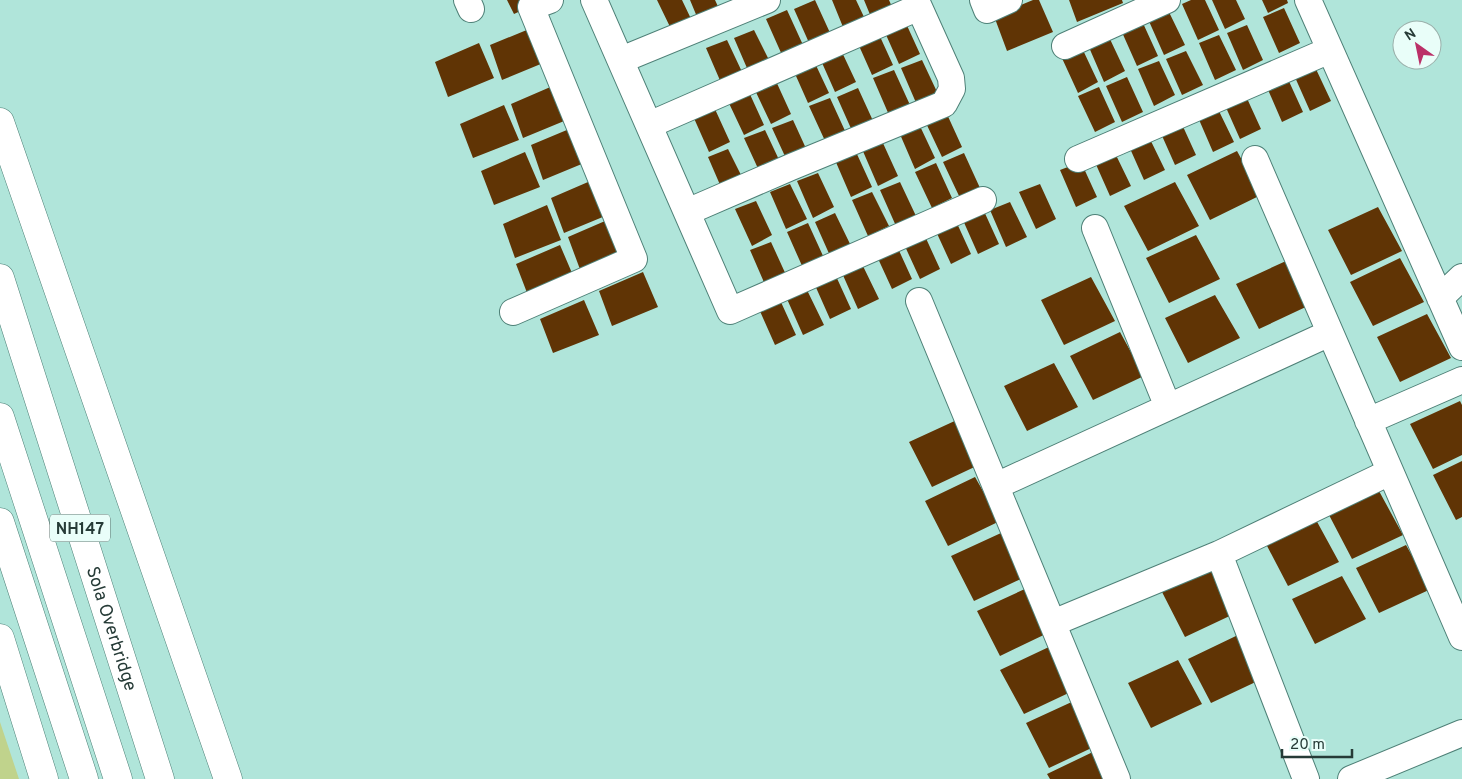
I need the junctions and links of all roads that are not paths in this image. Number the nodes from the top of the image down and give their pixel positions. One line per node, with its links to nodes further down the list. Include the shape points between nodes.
1 (550, 0): 22 (street, via 531,7 634,259)
2 (594, 0): 10 (street)
3 (767, 0): 10 (street)
4 (983, 0): 5 (street, via 987,10)
5 (1009, 0)
6 (1167, 0): 8 (street)
7 (1308, 0): 9 (street)
8 (1065, 46)
9 (1330, 50): 13 (street); 20 (street)
10 (620, 60): 12 (street)
11 (0, 122): 41 (main road)
12 (649, 125): 16 (street); 16 (street, via 919,7 951,78 952,89 944,104)
13 (1078, 159)
14 (1255, 160): 23 (street)
15 (983, 200): 16 (street, via 730,311)
16 (686, 212)
17 (1094, 228): 26 (street)
18 (1462, 276): 20 (street)
19 (0, 278): 40 (main road, Sola Overbridge / NH147)
20 (1440, 298): 24 (street)
21 (919, 301): 30 (street)
22 (513, 312)
23 (1330, 332): 26 (street); 28 (street)
24 (1462, 346)
25 (1462, 380): 28 (street)
26 (1168, 407): 30 (street)
27 (0, 417): 39 (main road, NH147)
28 (1368, 421): 29 (street)
29 (1390, 472): 32 (street); 34 (street)
30 (996, 486): 33 (street)
31 (0, 522): 38 (main road)
32 (1219, 554): 33 (street); 43 (street)
33 (1053, 623): 42 (street)
34 (1462, 637)
35 (0, 638): 37 (main road)
36 (1462, 733): 44 (street)
37 (44, 779)
38 (84, 779)
39 (118, 779)
40 (160, 779)
41 (228, 779)
42 (1117, 779)
43 (1306, 779)
44 (1351, 779)

